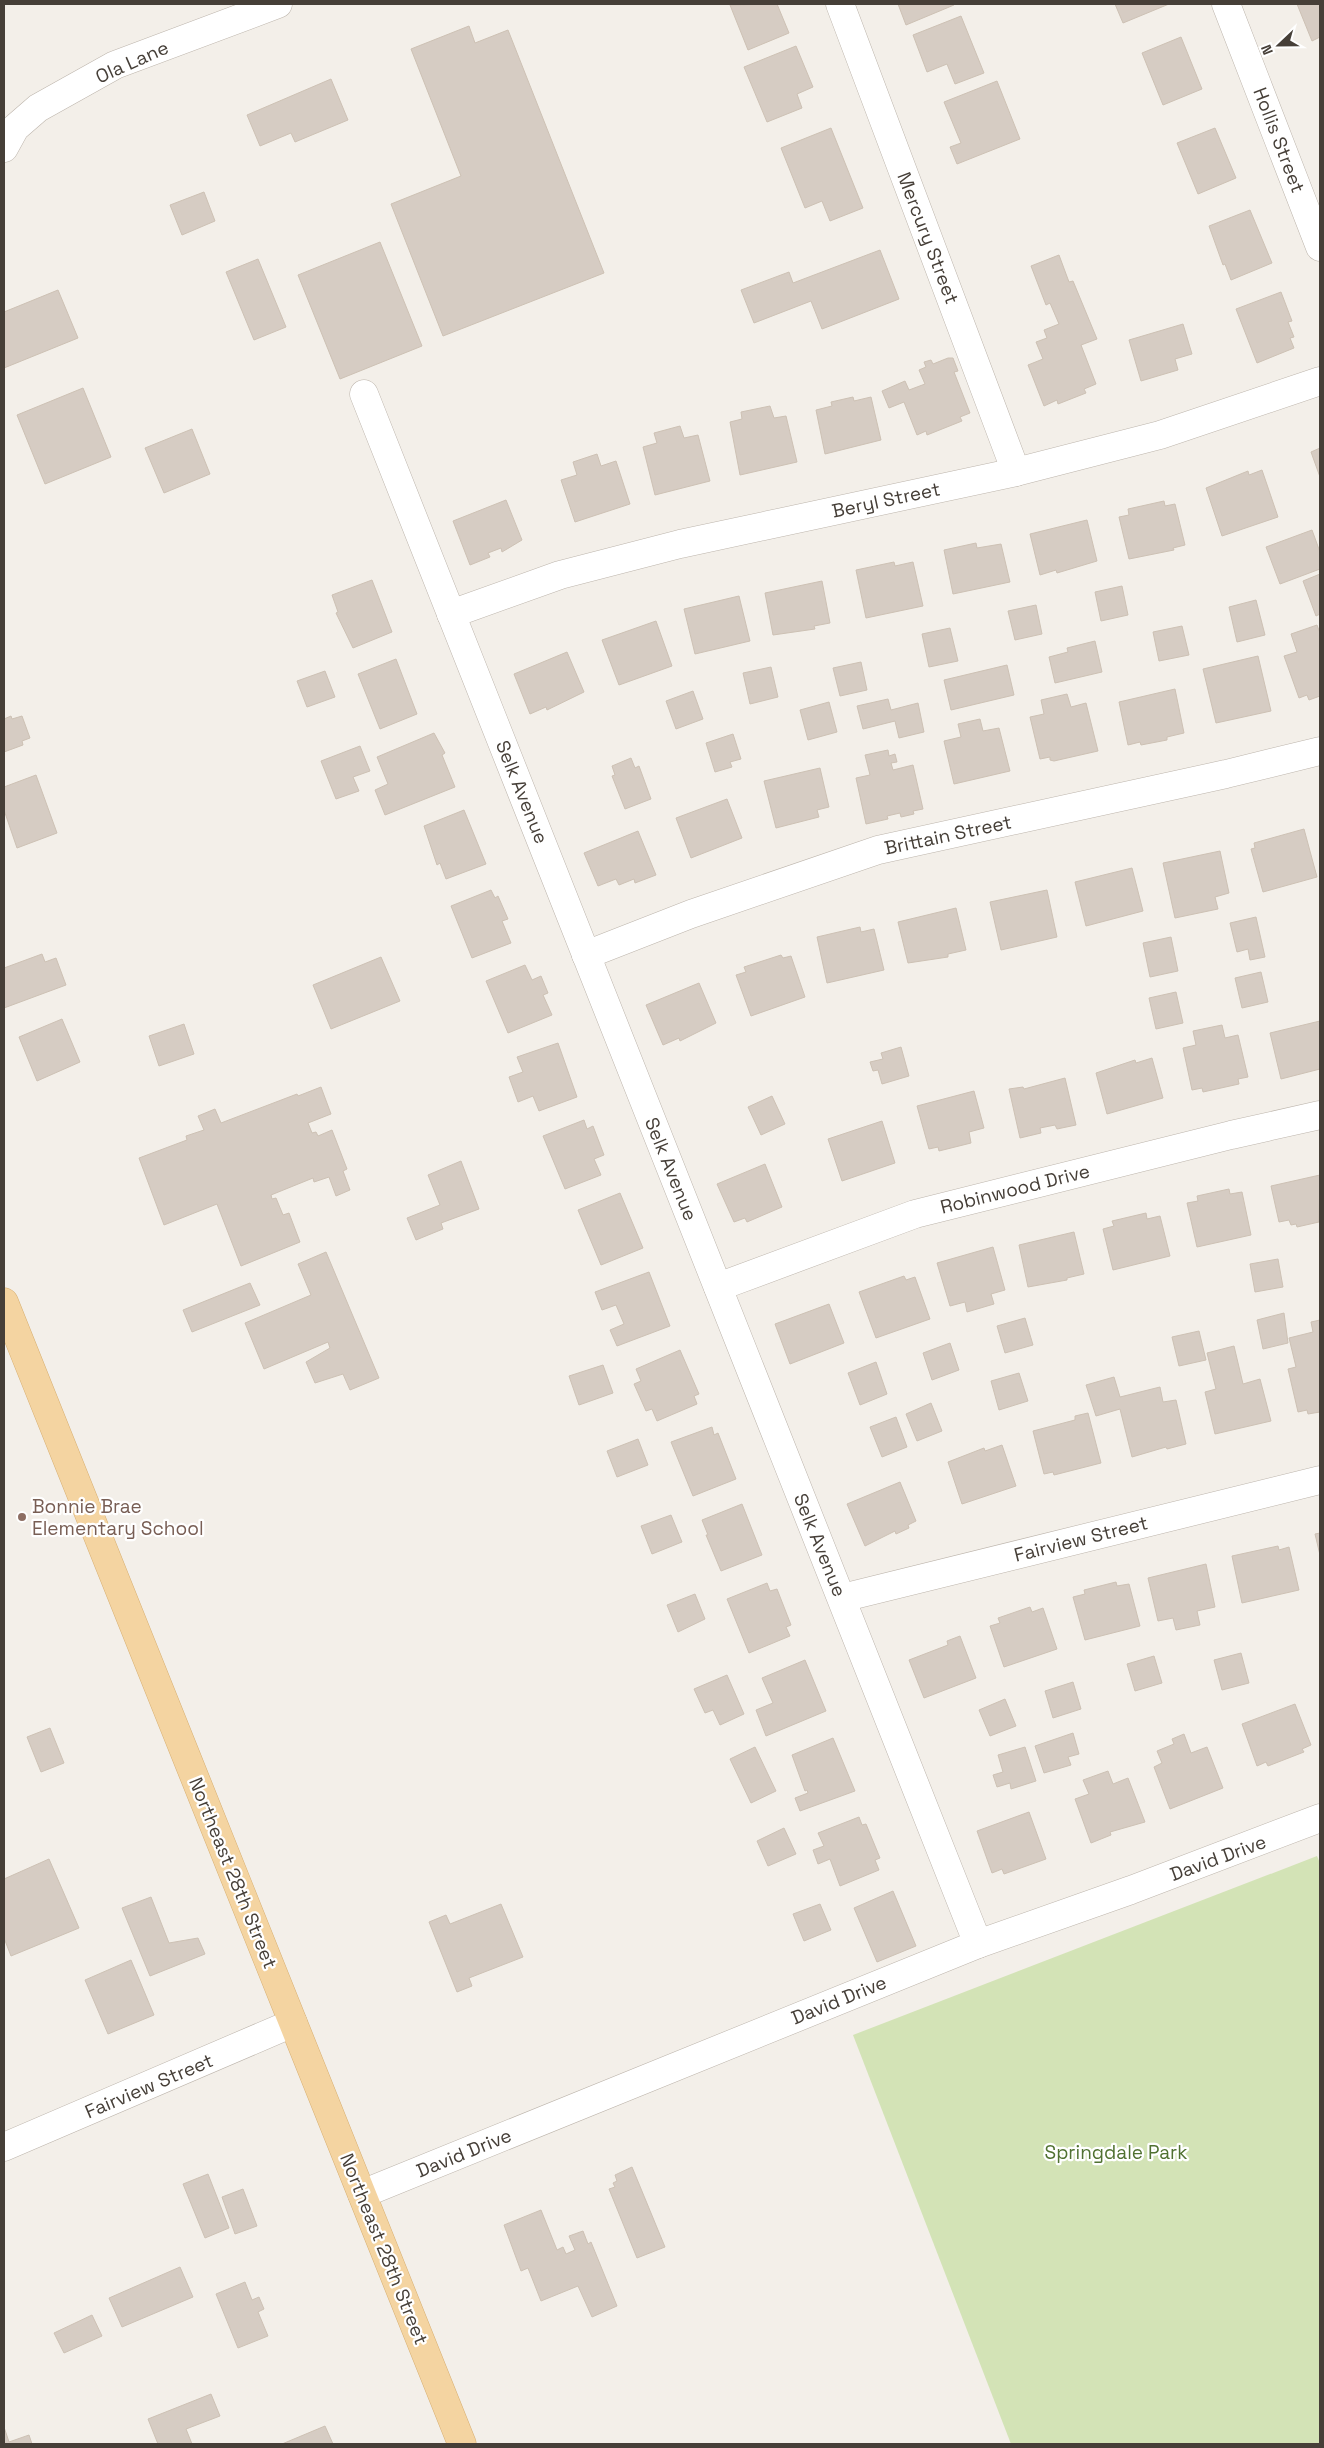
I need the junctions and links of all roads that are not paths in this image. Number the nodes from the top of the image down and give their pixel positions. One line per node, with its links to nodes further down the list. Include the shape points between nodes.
1 (278, 4): 4 (street, Ola Lane, via 115,65 38,108 15,128)
2 (840, 4): 8 (street, Mercury Street)
3 (1226, 4): 5 (street, Hollis Street)
4 (4, 148)
5 (1320, 248)
6 (1320, 381): 8 (street, Beryl Street, via 1160,435)
7 (364, 394): 9 (street, Selk Avenue)
8 (1016, 472): 9 (street, Beryl Street, via 680,544 560,575)
9 (451, 614): 11 (street, Selk Avenue)
10 (1320, 751): 11 (street, Brittain Street, via 878,850 692,914)
11 (586, 955): 13 (street, Selk Avenue)
12 (1320, 1115): 13 (street, Robinwood Drive, via 915,1214)
13 (718, 1287): 16 (street, Selk Avenue)
14 (4, 1302): 19 (main road, Northeast 28th Street)
15 (1320, 1480): 16 (street, Fairview Street)
16 (842, 1598): 18 (street, Selk Avenue)
17 (1320, 1818): 18 (street, David Drive, via 1140,1887)
18 (978, 1944): 21 (street, David Drive)
19 (293, 2023): 20 (street, Fairview Street); 21 (main road, Northeast 28th Street)
20 (4, 2147)
21 (362, 2194): 22 (main road, Northeast 28th Street)
22 (462, 2444)

